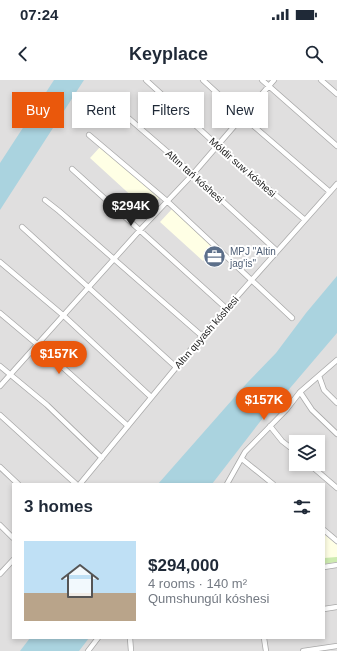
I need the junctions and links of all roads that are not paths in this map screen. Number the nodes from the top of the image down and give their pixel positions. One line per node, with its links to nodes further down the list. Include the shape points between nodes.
1 (146, 80): 14 (street, Móldir suw kóshesi)
2 (203, 80): 7 (street)
3 (262, 80): 6 (street)
4 (274, 80): 6 (street)
5 (321, 80): 9 (street)
6 (268, 86): 8 (street); 15 (street)
7 (216, 92)
8 (263, 92)
9 (337, 94)
10 (130, 119): 17 (street, Altın tań kóshesi)
11 (232, 128): 14 (street)
12 (256, 128): 19 (street)
13 (89, 135): 21 (street)
14 (218, 146): 17 (street); 22 (street, Móldir suw kóshesi)
15 (337, 146)
16 (72, 169): 24 (street)
17 (193, 174): 21 (street); 25 (street, Altın tań kóshesi)
18 (337, 184): 19 (street, Altın quyash kóshesi)
19 (330, 192): 22 (street, Altın quyash kóshesi)
20 (45, 200): 26 (street)
21 (167, 201): 24 (street); 28 (street)
22 (305, 220): 25 (street, Altın quyash kóshesi)
23 (22, 227): 29 (street)
24 (140, 230): 26 (street); 30 (street)
25 (277, 251): 28 (street, Altın quyash kóshesi)
26 (114, 259): 29 (street); 34 (street)
27 (0, 262): 32 (street)
28 (251, 281): 30 (street, Altın quyash kóshesi); 33 (street)
29 (88, 287): 32 (street); 38 (street)
30 (227, 309): 34 (street, Altın quyash kóshesi)
31 (0, 313): 35 (street)
32 (64, 316): 35 (street); 43 (street)
33 (292, 318)
34 (202, 336): 38 (street, Altın quyash kóshesi)
35 (38, 345): 39 (street); 46 (street)
36 (337, 360): 40 (street)
37 (0, 366): 39 (street)
38 (176, 367): 43 (street, Altın quyash kóshesi)
39 (10, 375): 41 (street); 50 (street, via 47,405)
40 (319, 376): 42 (street); 44 (street, via 324,390)
41 (0, 386)
42 (300, 392): 47 (street); 48 (street, via 312,410)
43 (151, 397): 46 (street, Altın quyash kóshesi)
44 (337, 403)
45 (0, 415): 55 (street)
46 (128, 426): 50 (street, Altın quyash kóshesi)
47 (270, 426): 49 (street); 51 (street, via 245,452)
48 (337, 434)
49 (289, 446)
50 (102, 458): 56 (street, Altın quyash kóshesi)
51 (242, 459): 57 (street); 58 (street)
52 (0, 467): 54 (street)
53 (317, 471): 59 (street)
54 (17, 483)
55 (75, 483)
56 (81, 483)
57 (228, 483)
58 (272, 483)
59 (337, 488)
60 (0, 525): 62 (street)
61 (325, 531): 63 (street)
62 (12, 537)
63 (337, 541)
64 (12, 561): 67 (street)
65 (337, 565): 66 (street)
66 (325, 567)
67 (0, 574)
68 (337, 607): 69 (street)
69 (325, 609)
70 (97, 639): 74 (street)
71 (130, 639): 75 (street)
72 (264, 639): 76 (street)
73 (337, 646): 77 (street)
74 (88, 651)
75 (131, 651)
76 (266, 651)
77 (303, 651)

